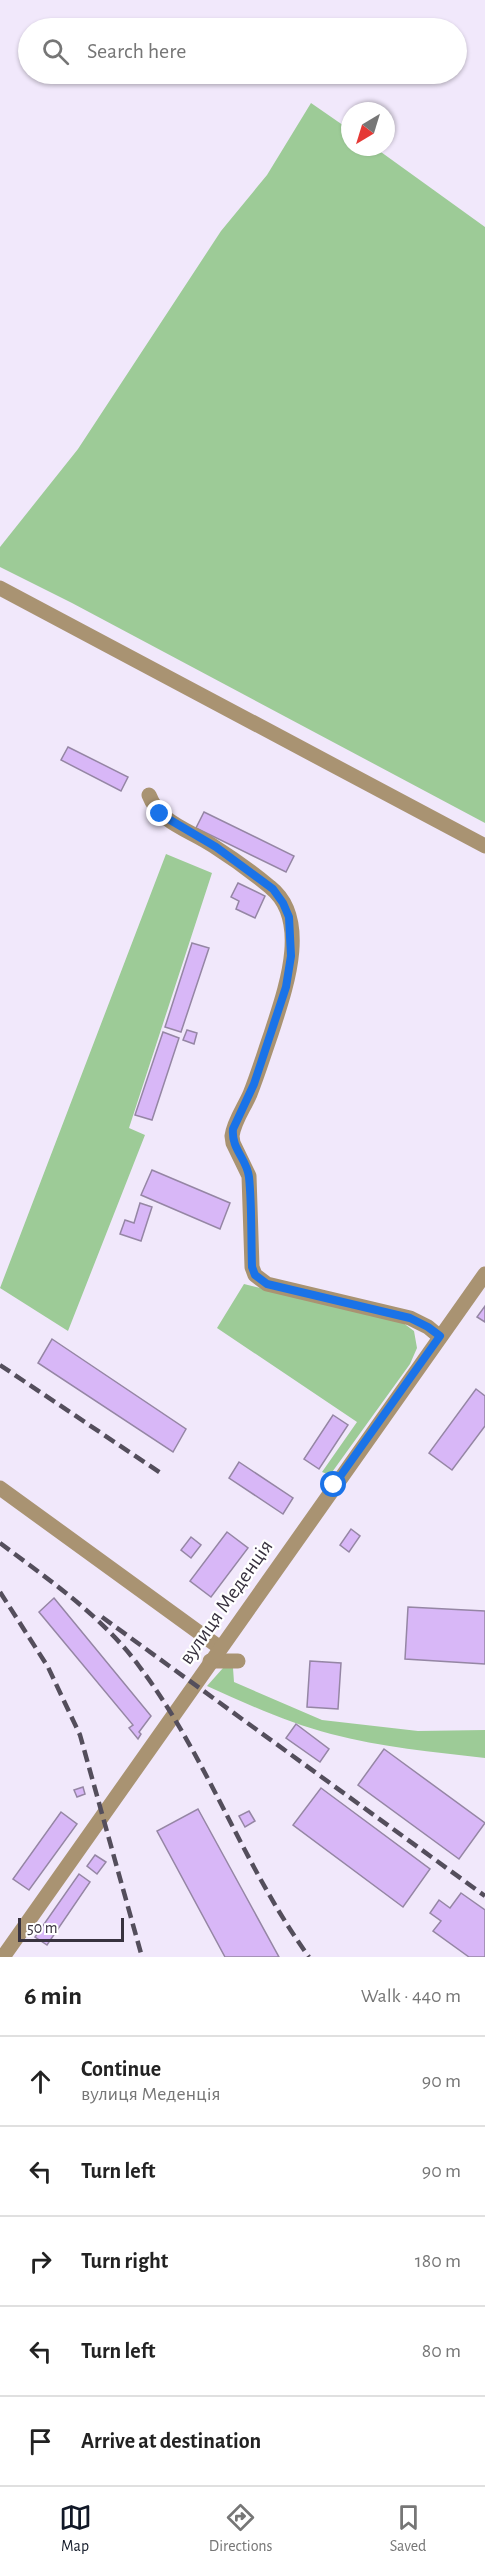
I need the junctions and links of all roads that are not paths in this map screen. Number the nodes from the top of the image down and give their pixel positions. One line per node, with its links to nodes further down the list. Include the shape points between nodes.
1 (0, 588): 3 (street)
2 (149, 795): 5 (street, via 153,806 170,822 216,847 273,889 289,917 291,956 286,987 232,1136 249,1176 255,1275 267,1284 410,1318)
3 (485, 846)
4 (485, 1274): 5 (street, вулиця Меденція)
5 (440, 1336): 7 (street, вулиця Меденція)
6 (0, 1488): 7 (street)
7 (219, 1647): 8 (street, вулиця Меденція)
8 (210, 1661): 9 (street); 10 (street, вулиця Меденція)
9 (238, 1661)
10 (3, 1957)

